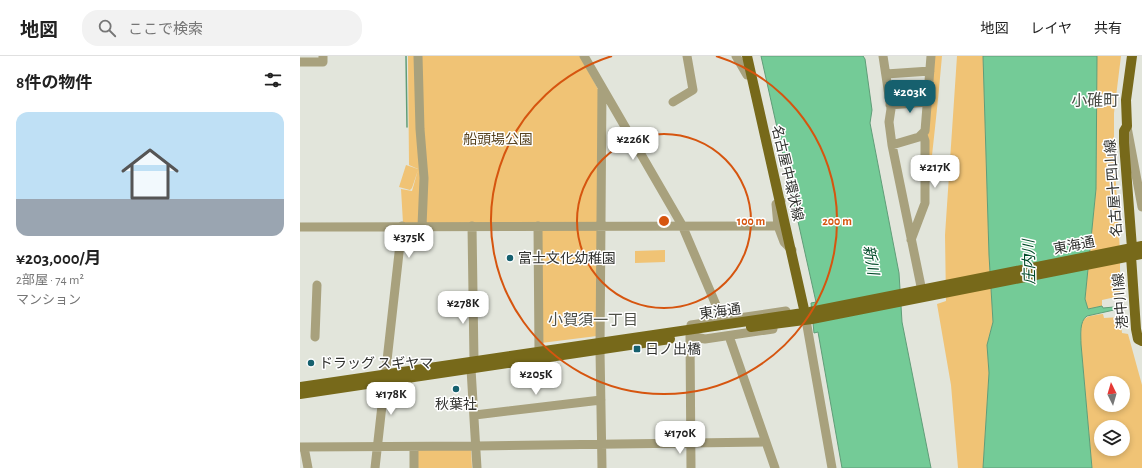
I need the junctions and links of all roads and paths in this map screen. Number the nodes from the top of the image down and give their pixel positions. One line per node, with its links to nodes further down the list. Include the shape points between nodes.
1 (323, 56): 10 (street, via 323,62)
2 (418, 56): 26 (street, via 424,178)
3 (584, 56): 14 (street)
4 (687, 56): 15 (street, via 693,90)
5 (736, 56): 12 (street, via 746,75)
6 (747, 56): 12 (main road, 名古屋中環状線)
7 (883, 56): 13 (street)
8 (930, 56): 11 (street)
9 (1132, 56): 18 (main road, 名古屋十四山線, via 1126,100)
10 (300, 62)
11 (930, 70): 13 (street); 16 (street)
12 (751, 74): 21 (main road, 名古屋中環状線)
13 (886, 74): 17 (street)
14 (602, 87): 23 (street); 24 (street)
15 (673, 102)
16 (928, 102): 17 (street); 19 (street)
17 (890, 105): 20 (street)
18 (1127, 126): 22 (street); 33 (main road, 名古屋十四山線, via 1124,131 1124,143)
19 (923, 135): 20 (street); 31 (street, via 925,203)
20 (892, 146): 31 (street)
21 (781, 201): 29 (street, via 776,204); 32 (main road, 名古屋中環状線)
22 (1142, 207)
23 (601, 225): 24 (street); 28 (street); 45 (street)
24 (682, 225): 29 (street); 38 (street)
25 (402, 226): 26 (street); 30 (street); 48 (street)
26 (422, 226): 27 (street)
27 (472, 226): 28 (street); 47 (street)
28 (538, 226): 46 (street)
29 (778, 226): 32 (street, via 784,242)
30 (300, 227)
31 (911, 240): 35 (street)
32 (792, 250): 37 (main road, 名古屋中環状線)
33 (1134, 251): 35 (main road, 東海通); 44 (main road, 港中川線, via 1136,329 1138,339)
34 (317, 285): 43 (street)
35 (922, 292): 37 (main road, 東海通)
36 (786, 311): 38 (street)
37 (808, 316): 40 (main road, 東海通); 41 (main road, 東海通); 67 (street)
38 (722, 319): 40 (street, via 684,326)
39 (788, 325): 42 (street)
40 (667, 333): 45 (main road, 東海通)
41 (690, 336): 42 (street, via 705,339); 45 (main road, 東海通); 54 (street)
42 (729, 336): 53 (street)
43 (315, 337)
44 (1142, 341)
45 (600, 346): 46 (main road, 東海通); 47 (main road, 東海通); 51 (street)
46 (539, 352): 47 (main road, 東海通)
47 (473, 365): 48 (main road, 東海通); 52 (street)
48 (385, 378): 49 (main road, 東海通); 50 (main road, 東海通); 58 (street)
49 (300, 387)
50 (300, 394)
51 (601, 400): 52 (street); 55 (street)
52 (475, 415): 56 (street)
53 (766, 442): 54 (street); 66 (street)
54 (691, 443): 55 (street); 65 (street)
55 (601, 444): 56 (street); 64 (street)
56 (477, 446): 59 (street); 63 (street)
57 (302, 447): 58 (street); 60 (street)
58 (377, 447): 59 (street); 61 (street)
59 (414, 447): 62 (street)
60 (308, 468)
61 (375, 468)
62 (414, 468)
63 (477, 468)
64 (602, 468)
65 (691, 468)
66 (775, 468)
67 (832, 468)

